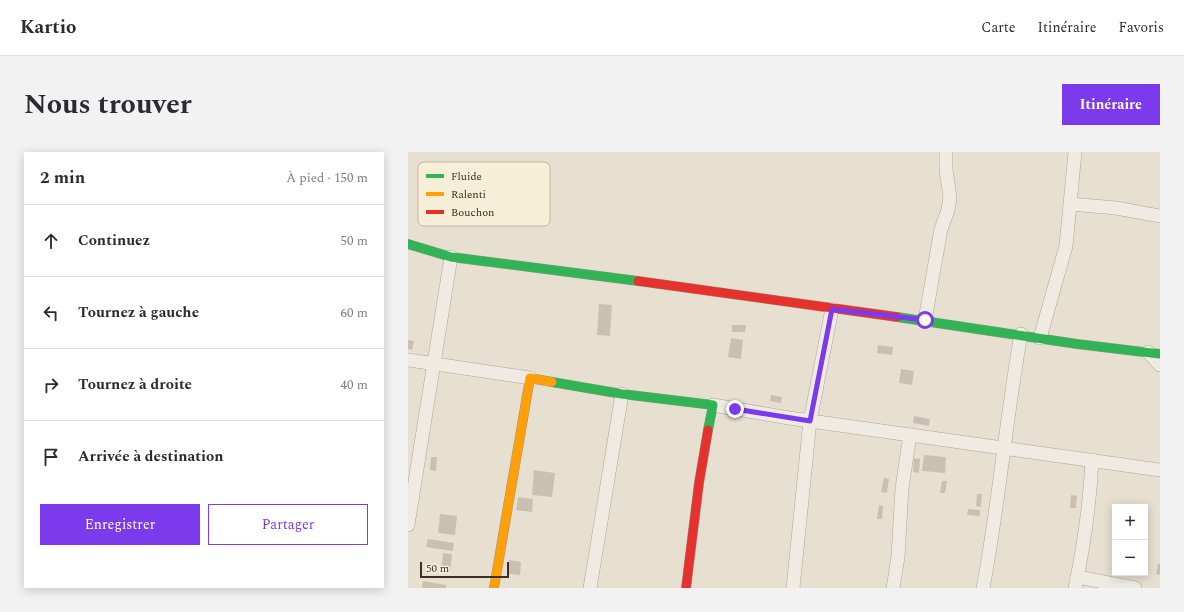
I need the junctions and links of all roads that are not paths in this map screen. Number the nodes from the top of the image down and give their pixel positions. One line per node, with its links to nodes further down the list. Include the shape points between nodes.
1 (946, 152): 8 (street, via 950,197 940,229)
2 (1075, 152): 3 (street)
3 (1071, 204): 4 (street, via 1116,208); 10 (street, via 1066,246)
4 (1160, 216)
5 (408, 244): 6 (street)
6 (451, 257): 7 (street); 13 (street)
7 (832, 309): 8 (street); 18 (street)
8 (925, 320): 9 (street)
9 (1022, 334): 10 (street); 20 (street)
10 (1040, 338): 11 (street)
11 (1154, 353): 14 (street)
12 (408, 360): 13 (street)
13 (434, 363): 15 (street); 21 (street)
14 (1160, 365)
15 (530, 378): 16 (street); 26 (street)
16 (622, 394): 17 (street); 27 (street)
17 (713, 405): 18 (street); 28 (street, via 699,484)
18 (810, 421): 19 (street); 29 (street)
19 (910, 435): 20 (street); 30 (street, via 902,488 898,557)
20 (1004, 447): 22 (street); 31 (street)
21 (413, 458): 24 (street)
22 (1092, 460): 23 (street); 25 (street, via 1090,499)
23 (1160, 470)
24 (408, 525)
25 (1076, 583): 32 (street)
26 (494, 588)
27 (590, 588)
28 (686, 588)
29 (793, 588)
30 (893, 588)
31 (983, 588)
32 (1135, 588)

